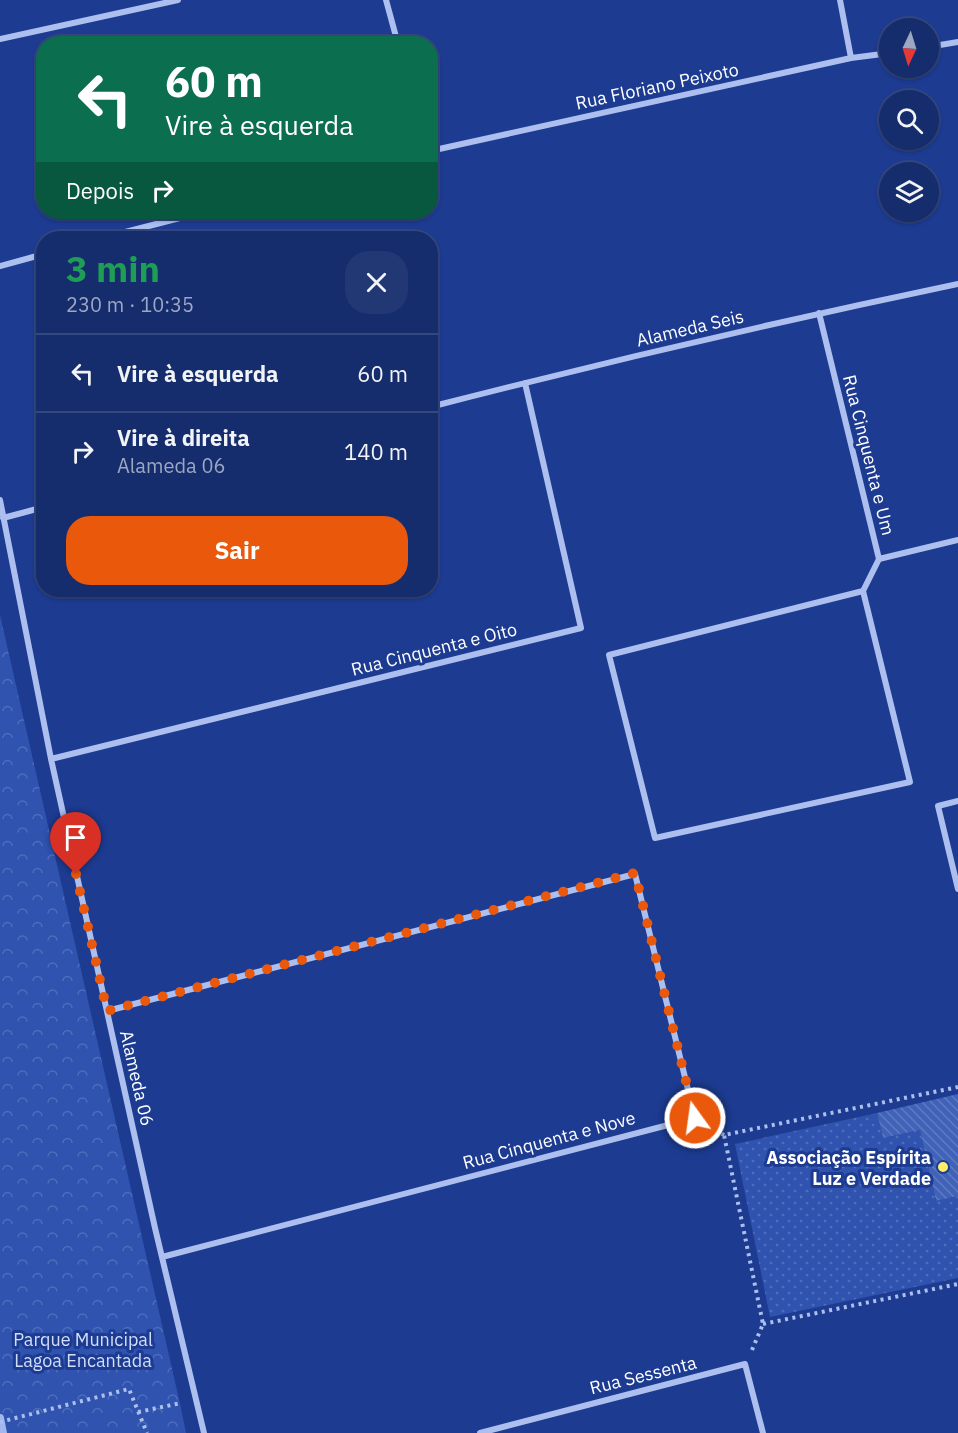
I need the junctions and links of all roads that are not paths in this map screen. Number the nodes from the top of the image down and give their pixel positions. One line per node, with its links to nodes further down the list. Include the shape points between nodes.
1 (178, 0): 5 (street)
2 (386, 0): 4 (street)
3 (840, 0): 9 (street)
4 (396, 36)
5 (0, 39)
6 (958, 42): 7 (street)
7 (939, 45)
8 (879, 54): 9 (street, Rua Floriano Peixoto)
9 (851, 58): 10 (street, Rua Floriano Peixoto)
10 (438, 149)
11 (176, 219): 12 (street)
12 (129, 231)
13 (36, 256): 14 (street)
14 (0, 266)
15 (958, 284): 16 (street, Alameda Seis)
16 (819, 313): 17 (street, Alameda Seis); 23 (street, Rua Cinquenta e Um)
17 (525, 383): 18 (street, Alameda Seis); 25 (street, Rua Cinquenta e Oito, via 581,628)
18 (438, 405)
19 (0, 500): 21 (street, Alameda 06)
20 (36, 509): 21 (street)
21 (3, 518): 25 (street, Alameda 06)
22 (958, 540): 23 (street, Rua Cinquenta e Um)
23 (879, 559): 24 (street)
24 (863, 591): 24 (street, via 609,654 655,838 910,782)
25 (51, 759): 28 (street, Alameda 06)
26 (958, 801): 27 (street, via 938,806)
27 (958, 889)
28 (107, 1011): 29 (street, Alameda 06); 29 (street, Rua Cinquenta e Nove, via 635,873 695,1118)
29 (162, 1257): 30 (street, Alameda 06)
30 (204, 1433)
31 (480, 1433): 32 (street, Rua Sessenta, via 745,1364)
32 (763, 1433)

